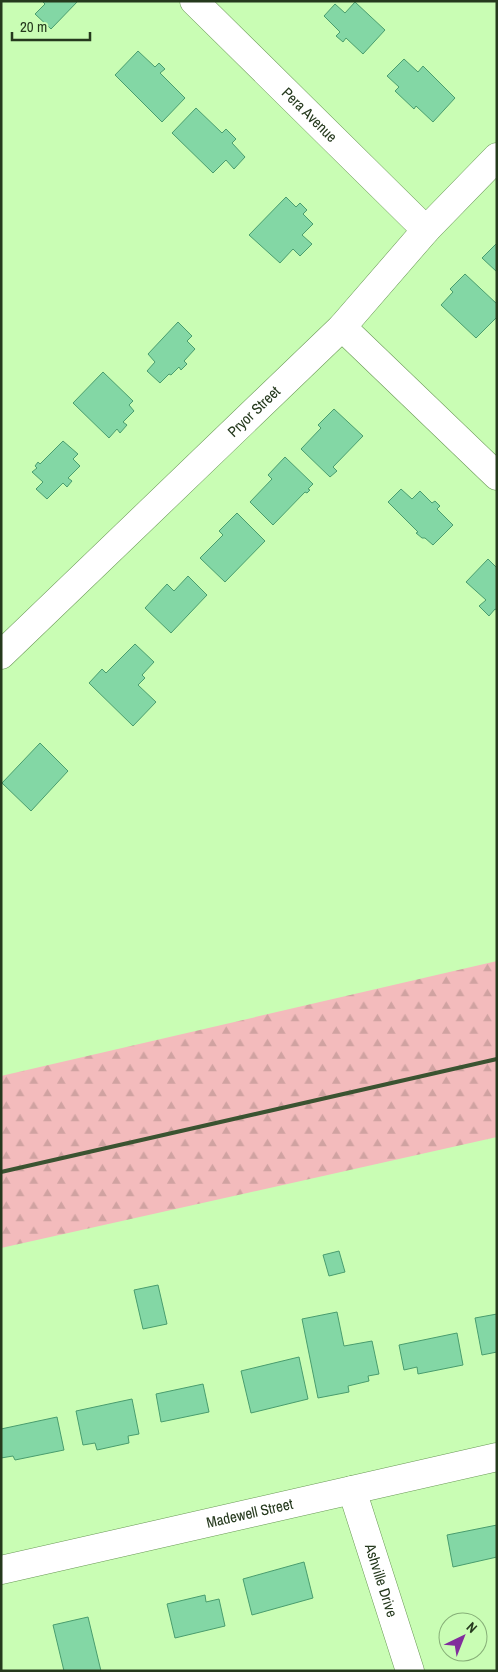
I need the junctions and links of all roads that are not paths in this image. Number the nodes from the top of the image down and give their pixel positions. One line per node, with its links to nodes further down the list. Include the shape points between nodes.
1 (194, 1): 3 (street, Pera Avenue)
2 (497, 157): 3 (street, Pryor Street)
3 (426, 230): 4 (street, Pryor Street)
4 (342, 327): 5 (street); 6 (street, Pryor Street)
5 (497, 476)
6 (1, 655)
7 (497, 1457): 8 (street, Madewell Street)
8 (352, 1490): 9 (street, Madewell Street); 10 (street, Ashville Drive)
9 (1, 1570)
10 (410, 1671)

